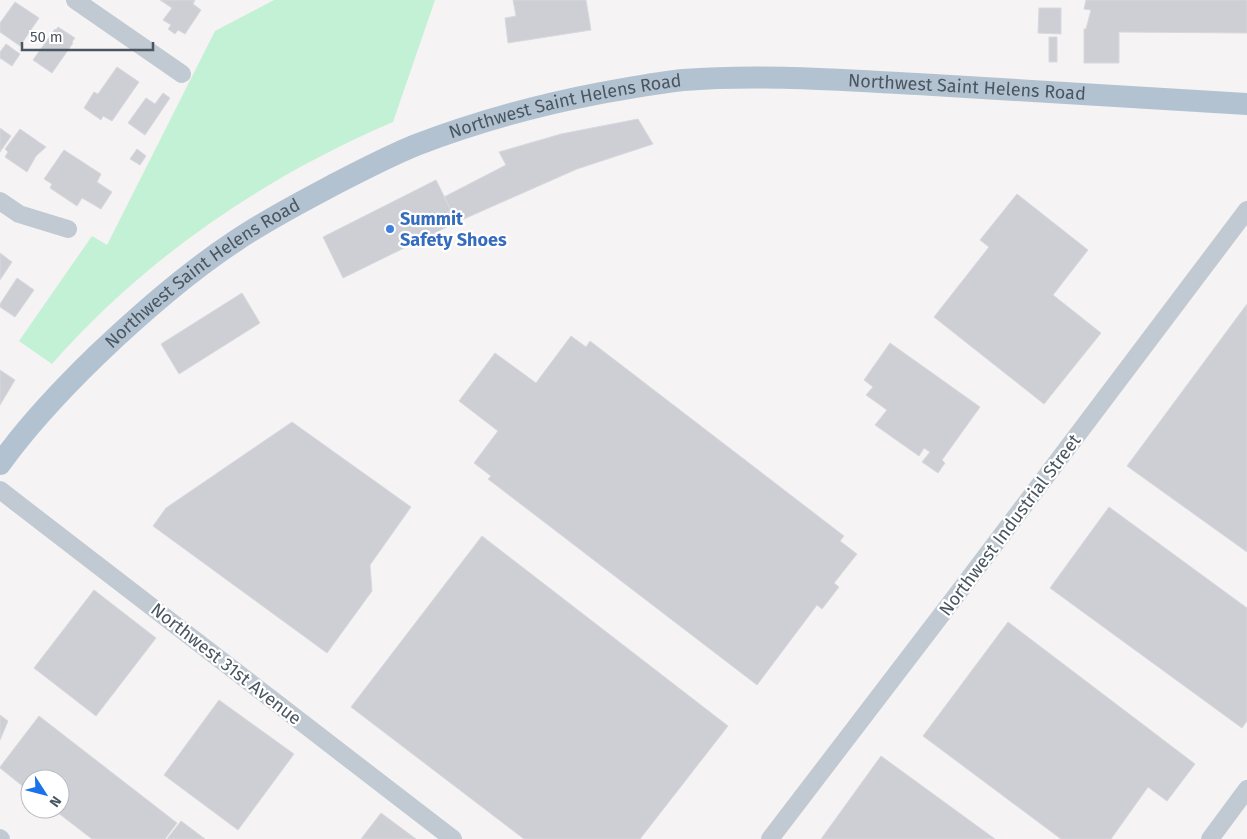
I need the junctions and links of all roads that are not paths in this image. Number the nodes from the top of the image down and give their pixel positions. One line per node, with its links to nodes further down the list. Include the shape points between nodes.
1 (75, 0): 2 (street)
2 (182, 74)
3 (1247, 104): 7 (main road, Northwest Saint Helens Road, via 833,80 726,78 664,83 541,105 413,146 291,207 234,242 124,329)
4 (0, 201): 6 (street, via 19,214)
5 (1247, 210): 11 (street, Northwest Industrial Street)
6 (68, 229)
7 (2, 457)
8 (0, 490): 10 (street, Northwest 31st Avenue)
9 (1247, 789): 12 (street)
10 (453, 839)
11 (770, 839)
12 (1210, 839)

